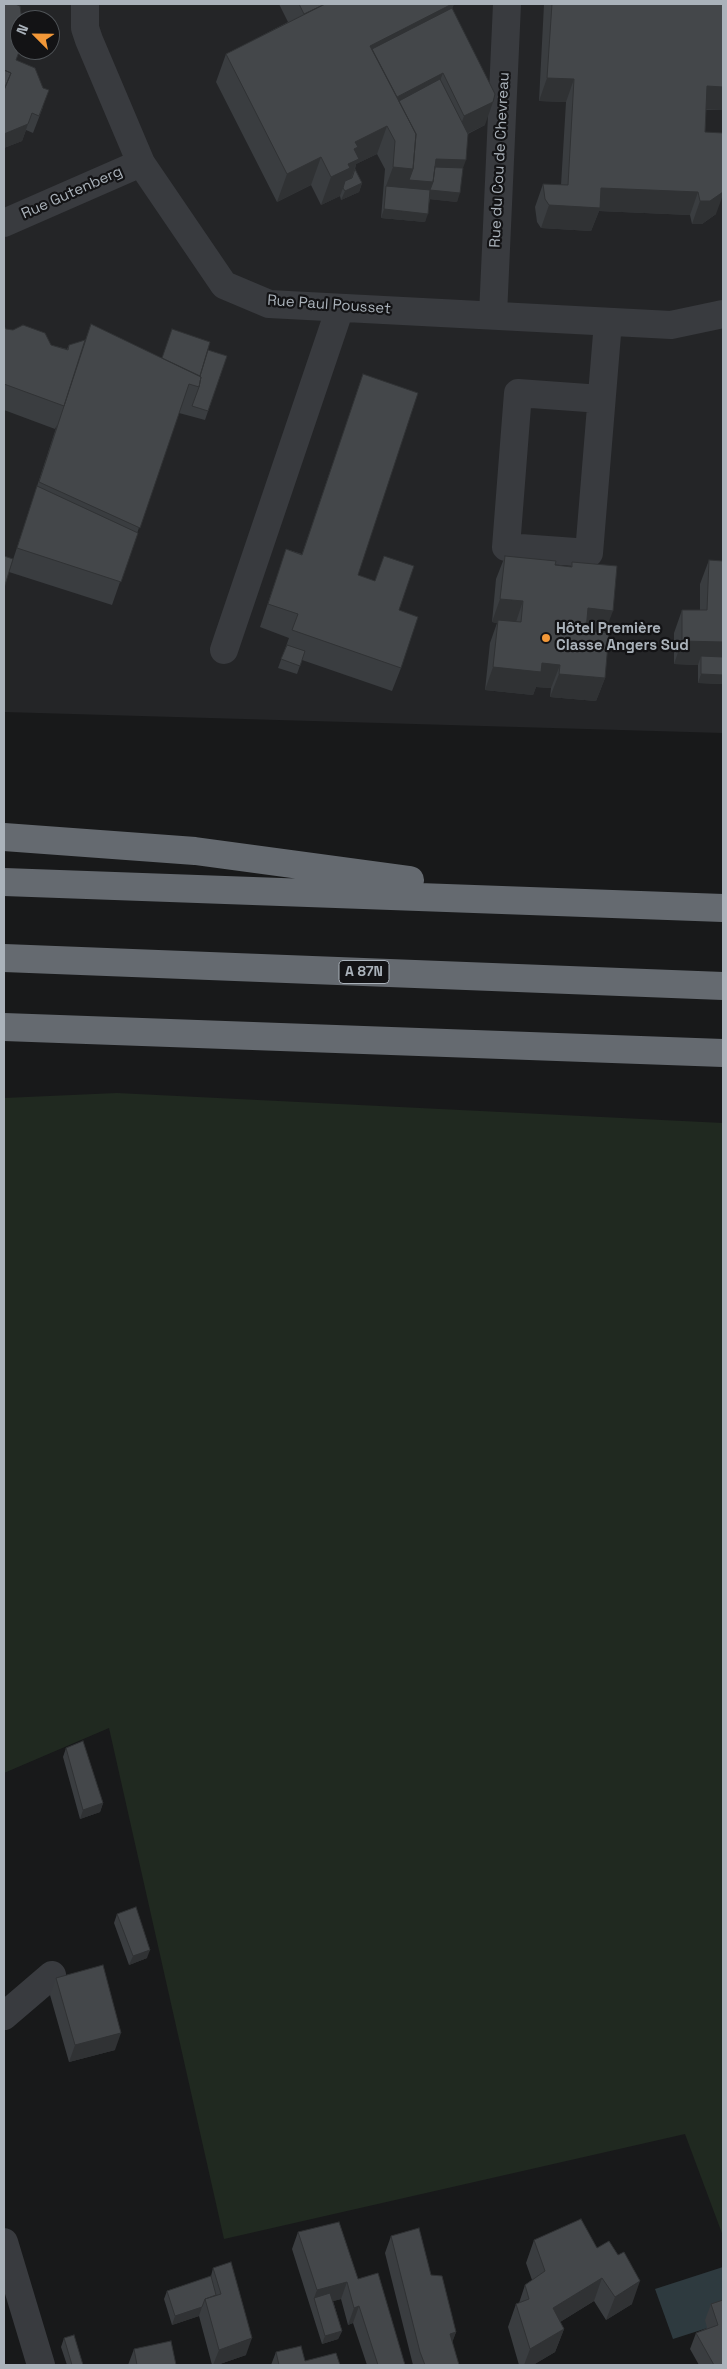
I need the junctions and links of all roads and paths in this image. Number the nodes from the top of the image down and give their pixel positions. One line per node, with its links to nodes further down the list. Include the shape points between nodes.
1 (85, 4): 3 (street, Rue Paul Pousset, via 85,28 89,40)
2 (507, 4): 7 (street, Rue du Cou de Chevreau)
3 (141, 163): 4 (street, Rue Gutenberg); 5 (street, Rue Paul Pousset, via 224,285 269,304)
4 (4, 223)
5 (340, 308): 7 (street, Rue Paul Pousset); 10 (street)
6 (723, 314): 8 (street, Rue Paul Pousset, via 671,325)
7 (493, 315): 8 (street, Rue Paul Pousset)
8 (608, 322): 9 (street)
9 (602, 399): 9 (street, via 589,553 506,547 518,393)
10 (224, 650)
11 (4, 837): 13 (highway, via 196,851)
12 (4, 882): 13 (highway)
13 (561, 900): 14 (highway)
14 (723, 908)
15 (4, 958): 16 (highway, A 87N)
16 (723, 986)
17 (4, 1027): 18 (highway)
18 (723, 1053)
19 (52, 1975): 20 (street)
20 (4, 2016)
21 (4, 2242): 22 (street)
22 (40, 2365)

